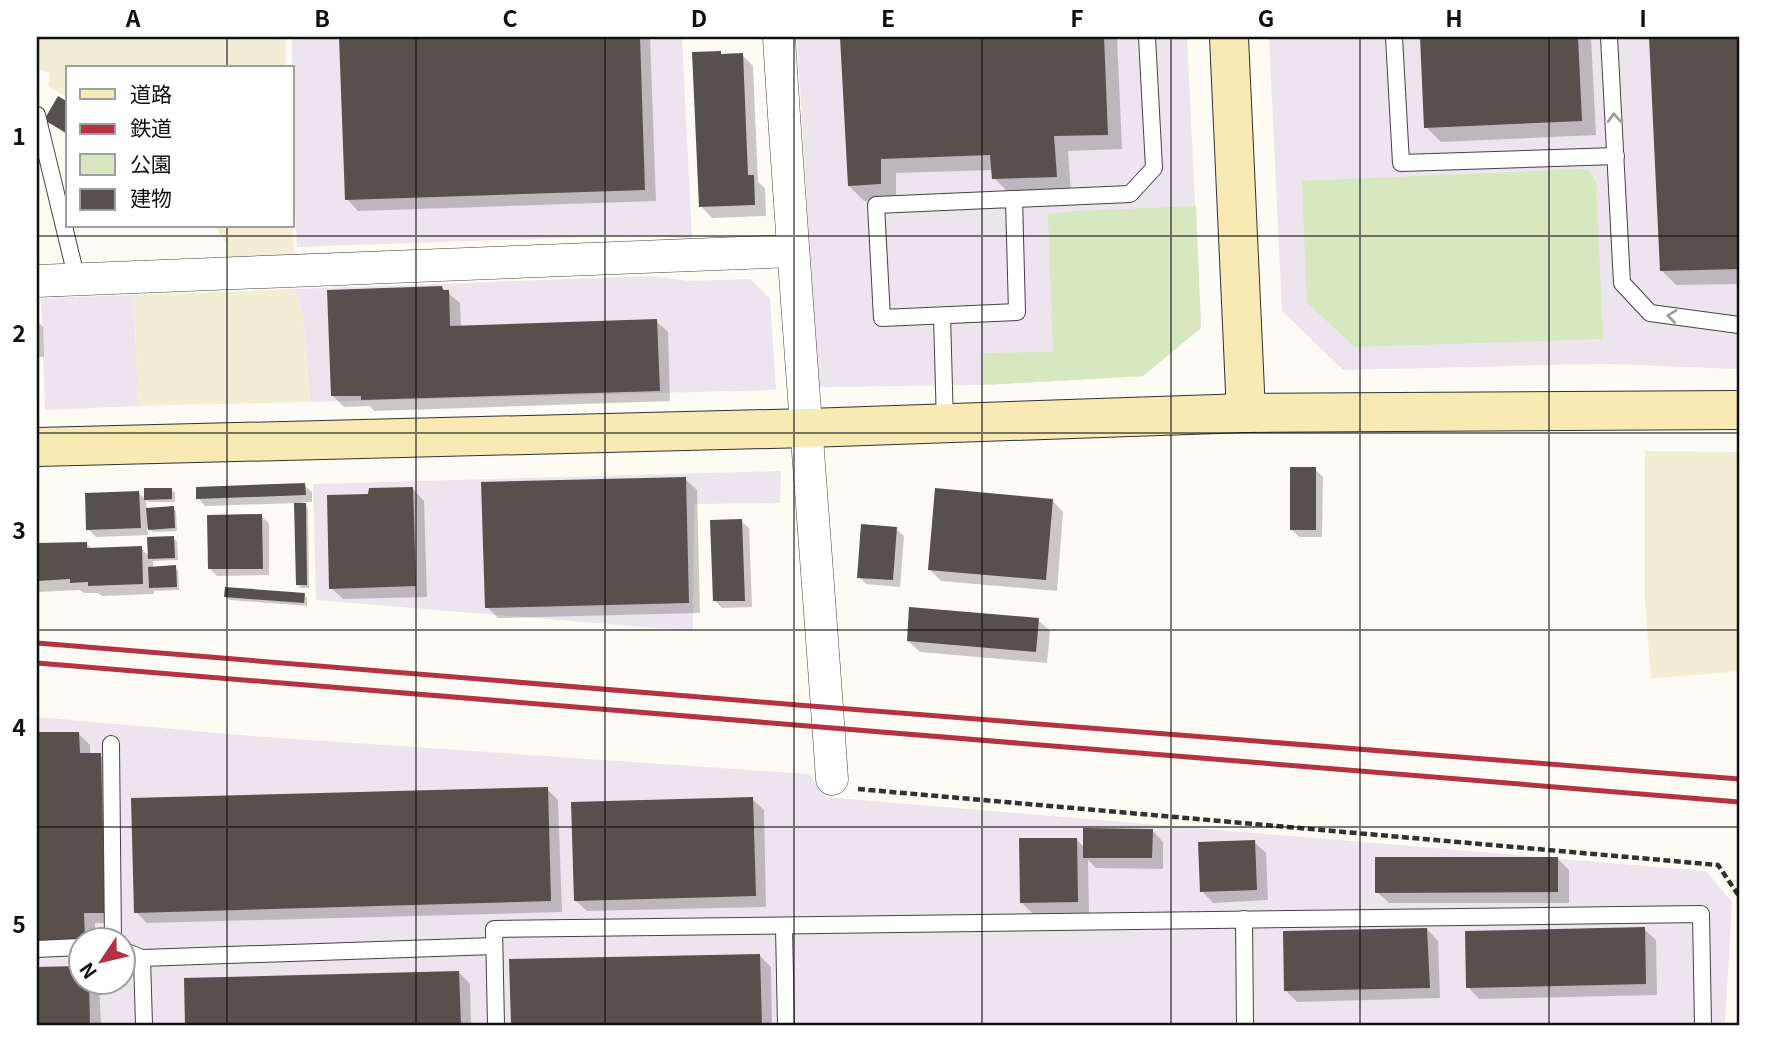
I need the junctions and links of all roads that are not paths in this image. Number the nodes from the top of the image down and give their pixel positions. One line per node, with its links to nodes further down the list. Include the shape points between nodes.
1 (779, 37): 9 (street)
2 (1147, 37): 8 (lane, via 1154,168 1130,194)
3 (1229, 37): 15 (street)
4 (1394, 37): 7 (lane, via 1401,163)
5 (1609, 37): 7 (lane, one-way to 5)
6 (37, 115): 10 (lane)
7 (1615, 156): 13 (lane, one-way to 7, via 1650,313 1622,283)
8 (1014, 199): 12 (lane, via 1017,312); 12 (lane, via 876,205 882,318)
9 (792, 251): 10 (street); 17 (street)
10 (77, 280): 11 (street)
11 (37, 281)
12 (942, 316): 16 (lane)
13 (1739, 325)
14 (1739, 410): 15 (street)
15 (1246, 413): 16 (street)
16 (945, 424): 17 (street)
17 (808, 428): 18 (street); 20 (street)
18 (37, 447)
19 (111, 744): 22 (lane)
20 (832, 779)
21 (1244, 919): 23 (lane); 32 (lane); 33 (lane, via 1701,914)
22 (113, 926)
23 (784, 927): 24 (lane, via 494,929); 31 (lane)
24 (494, 946): 28 (lane); 30 (lane)
25 (66, 948): 26 (lane)
26 (37, 949)
27 (136, 956): 28 (lane)
28 (142, 958): 29 (lane)
29 (144, 1025)
30 (496, 1025)
31 (786, 1025)
32 (1245, 1025)
33 (1703, 1025)

